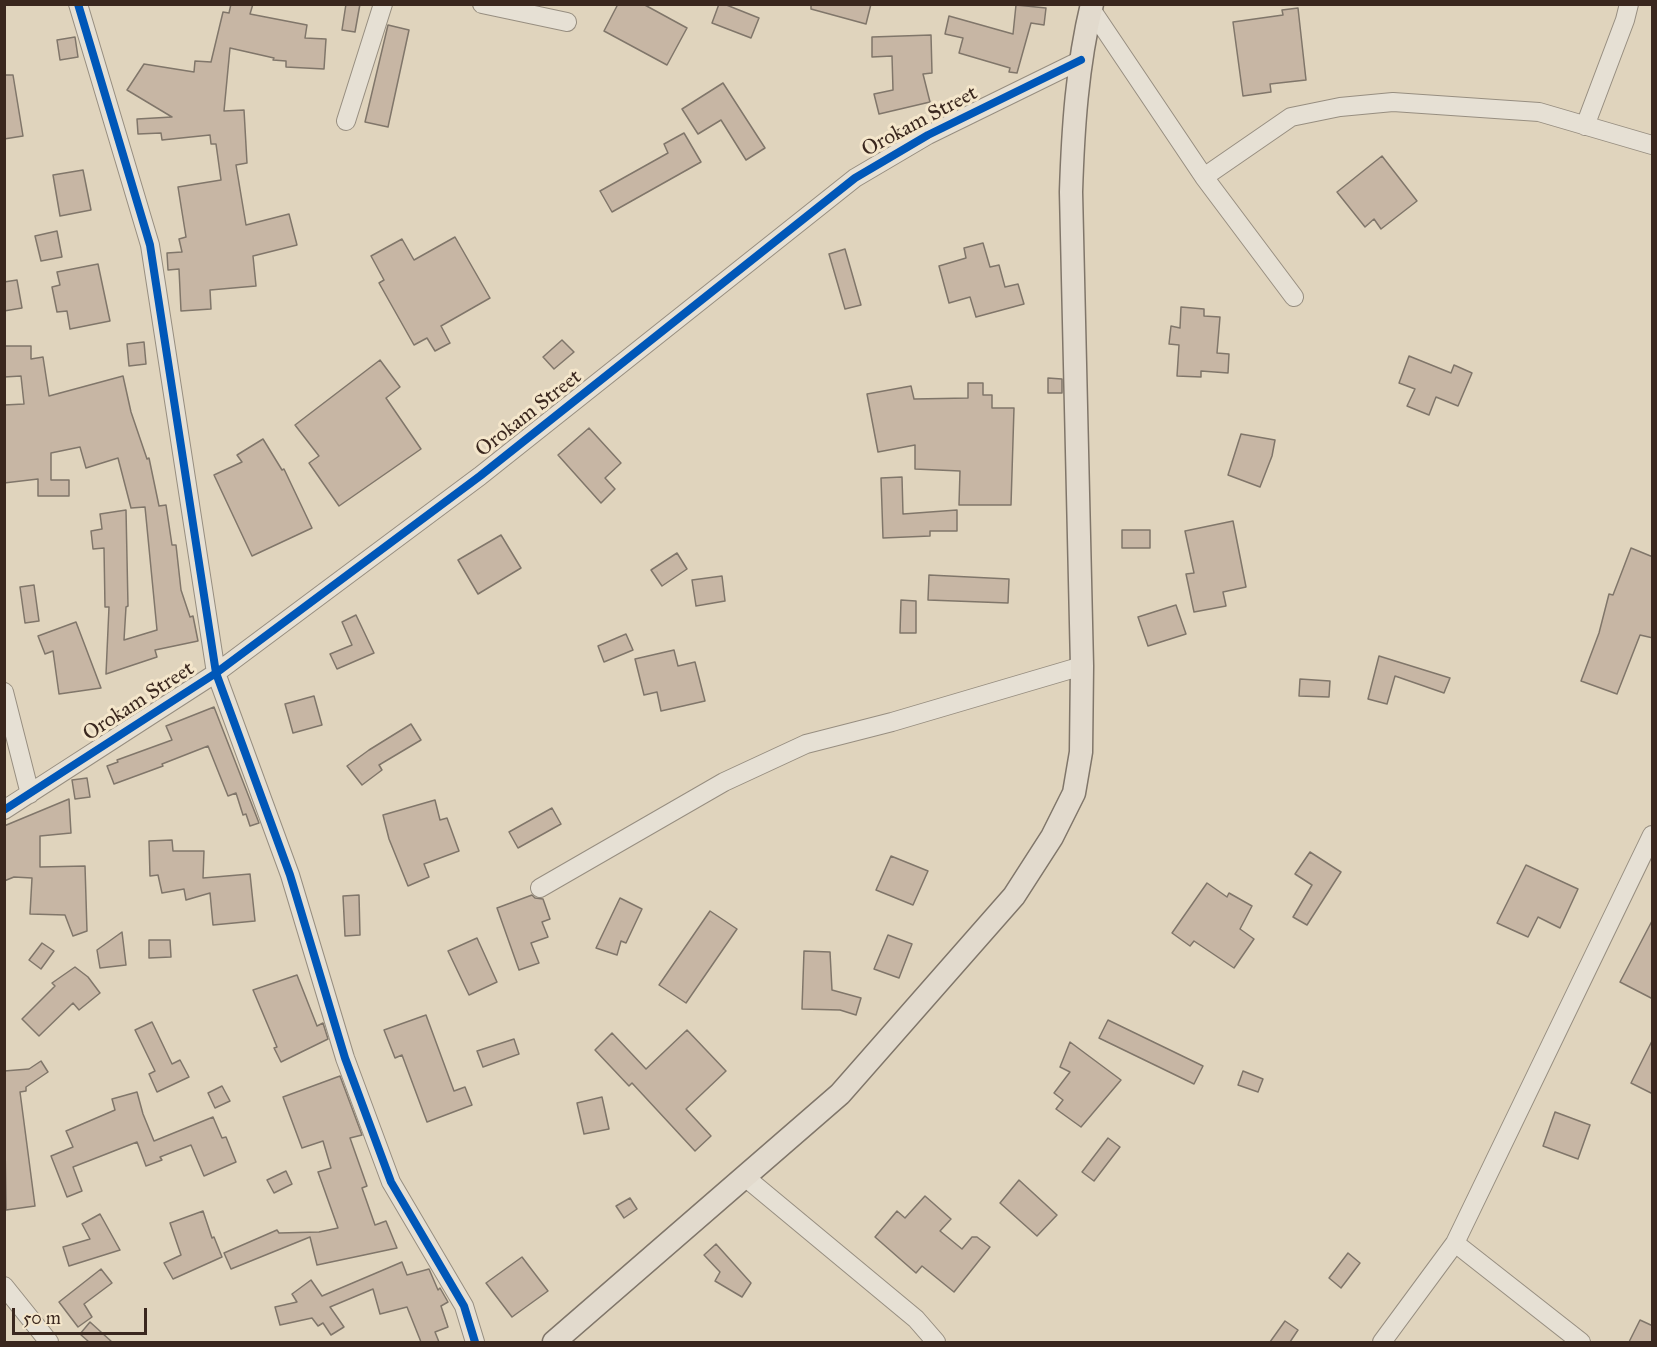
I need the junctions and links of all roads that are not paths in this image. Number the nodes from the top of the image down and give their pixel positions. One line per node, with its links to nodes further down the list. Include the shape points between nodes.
1 (78, 4): 14 (street, via 150,245)
2 (383, 4): 8 (street)
3 (482, 4): 6 (street)
4 (1629, 4): 9 (street)
5 (1092, 7): 7 (main road); 11 (street)
6 (567, 22)
7 (1081, 60): 13 (main road, via 1071,192); 14 (street, Orokam Street, via 928,135 855,178 480,476)
8 (346, 121)
9 (1585, 126): 10 (street); 11 (street, via 1539,112 1474,106 1393,102 1340,107 1291,117)
10 (1653, 145)
11 (1204, 177): 12 (street)
12 (1294, 297)
13 (1082, 666): 19 (street, via 806,744 724,782); 20 (main road, via 1081,752 1074,793 1052,837 1014,896 840,1094)
14 (216, 673): 16 (street, Orokam Street); 24 (street, via 290,874 345,1058 391,1182 464,1306)
15 (4, 692): 16 (street)
16 (30, 794): 17 (street, Orokam Street)
17 (4, 810)
18 (1653, 835): 21 (street)
19 (540, 888)
20 (745, 1177): 25 (main road); 26 (street, via 916,1319)
21 (1455, 1243): 27 (street); 28 (street)
22 (4, 1286): 23 (street)
23 (49, 1342)
24 (475, 1342)
25 (554, 1342)
26 (936, 1342)
27 (1382, 1342)
28 (1581, 1342)

